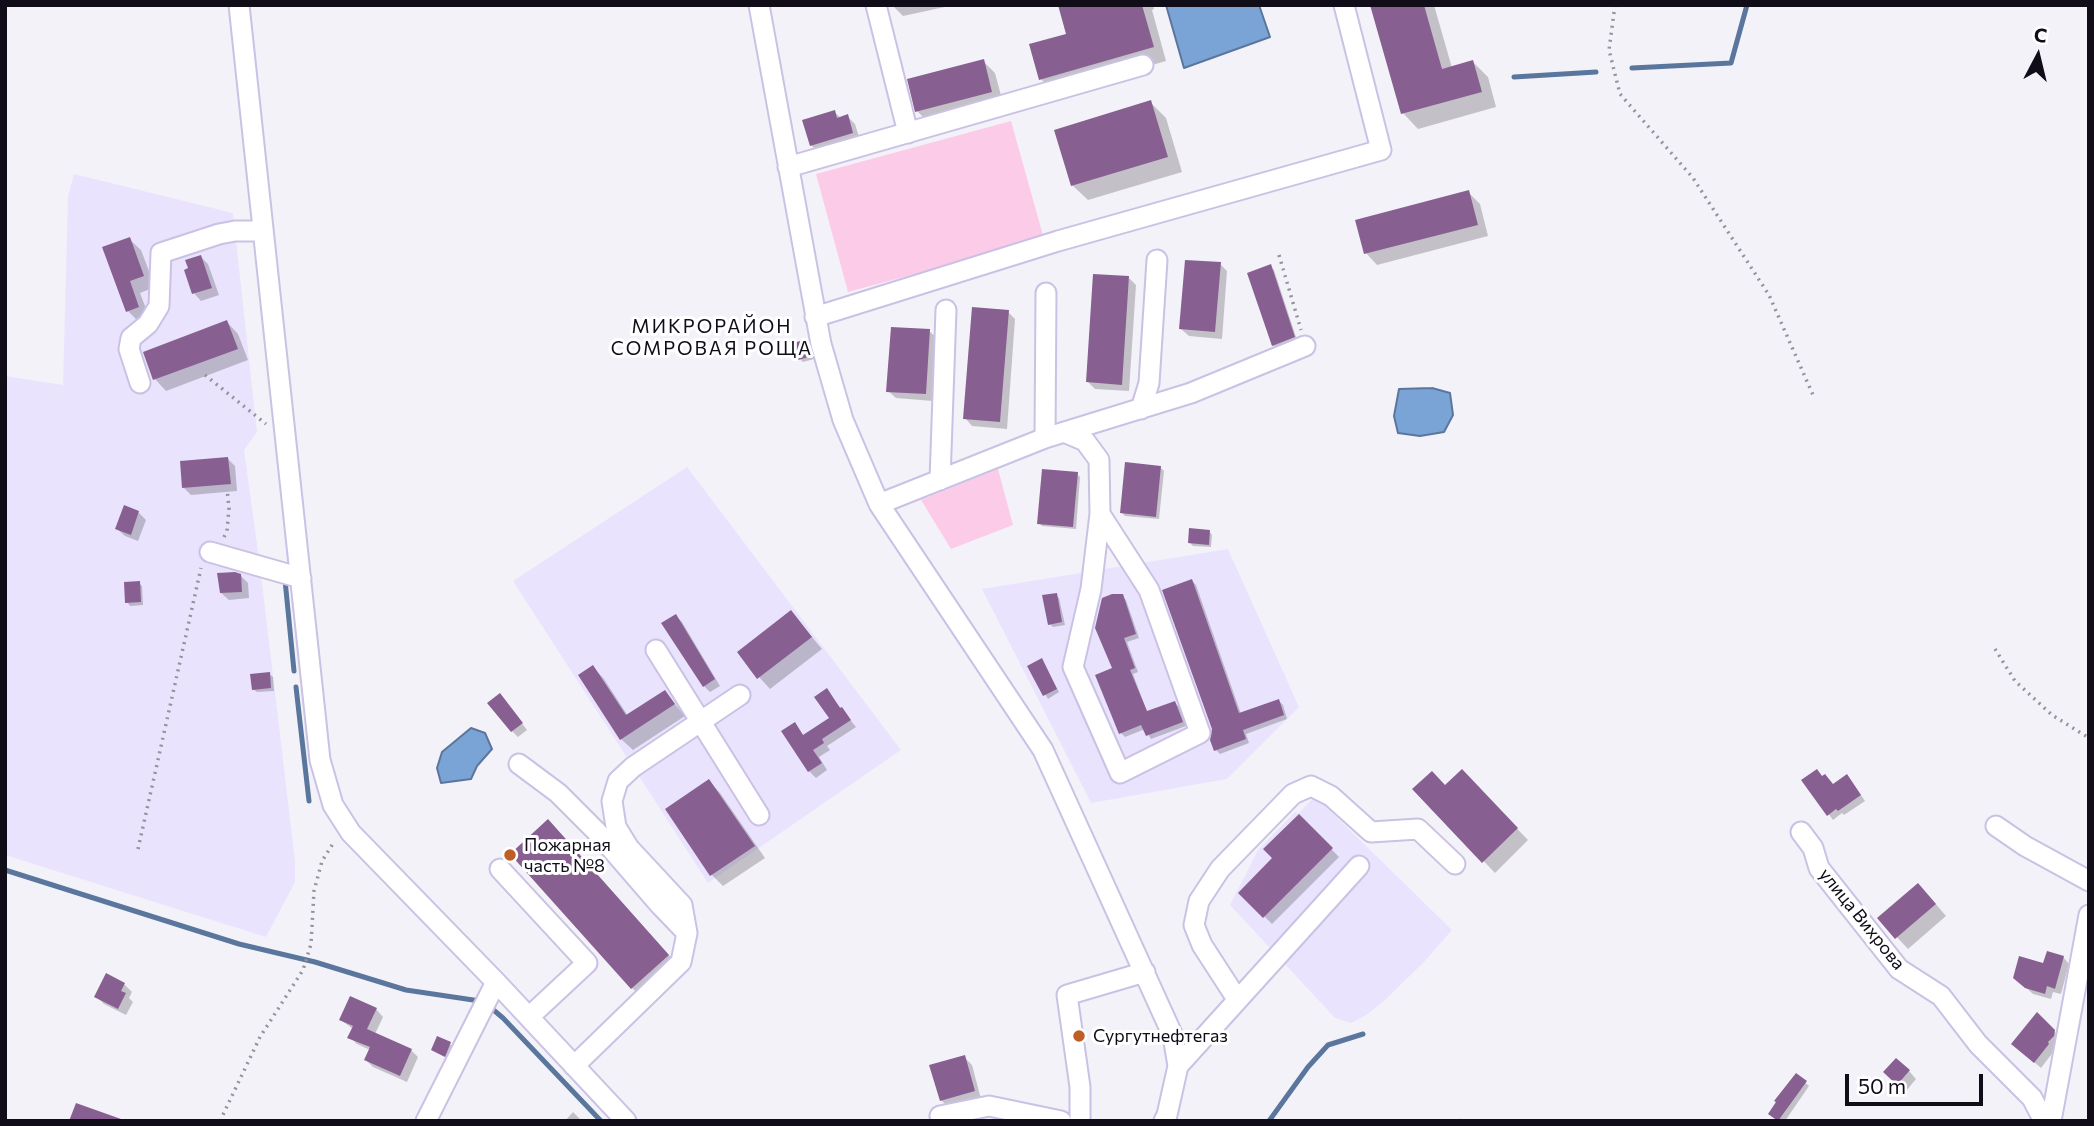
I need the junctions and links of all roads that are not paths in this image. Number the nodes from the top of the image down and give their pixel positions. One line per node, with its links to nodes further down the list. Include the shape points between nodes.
1 (239, 5): 8 (street)
2 (759, 5): 7 (street)
3 (876, 5): 6 (street)
4 (1344, 5): 12 (street, via 1381,150 1058,240)
5 (1143, 65): 6 (street)
6 (908, 133): 7 (street)
7 (788, 167): 12 (street)
8 (264, 231): 14 (street, via 219,234 161,253 159,306 148,324 131,338 129,349); 22 (street)
9 (1157, 260): 15 (street, via 1149,383)
10 (1046, 293): 17 (street)
11 (946, 310): 18 (street)
12 (815, 317): 19 (street, via 844,420)
13 (1305, 346): 15 (street)
14 (140, 383)
15 (1141, 409): 16 (street)
16 (1066, 433): 17 (street); 20 (street, via 1085,442 1099,460)
17 (1045, 438): 18 (street)
18 (940, 480): 19 (street)
19 (879, 504): 36 (street, via 1043,750)
20 (1100, 514): 20 (street, via 1091,589 1073,667 1120,773 1200,733 1149,590)
21 (211, 552): 22 (street)
22 (301, 578): 37 (street, via 320,760 333,805 351,833)
23 (656, 650): 25 (street)
24 (740, 695): 25 (street)
25 (701, 721): 27 (street); 35 (street, via 633,767 618,781 612,801 616,827 629,848 682,905)
26 (519, 764): 35 (street, via 567,803)
27 (759, 815)
28 (1996, 825): 33 (street)
29 (1801, 832): 48 (street, улица Вихрова, via 1813,848 1819,868 1899,970 1941,996 1978,1044 2032,1098)
30 (1455, 864): 38 (street, via 1419,830 1371,832 1331,796 1311,786 1293,794 1220,869 1199,901 1194,925)
31 (1359, 866): 38 (street)
32 (500, 869): 39 (street, via 587,963)
33 (2089, 881)
34 (2089, 915): 49 (street)
35 (687, 933): 40 (street, via 681,962)
36 (1145, 972): 41 (street, via 1173,1036); 46 (street, via 1067,995)
37 (496, 982): 39 (street); 42 (street)
38 (1237, 999): 41 (street)
39 (529, 1017): 40 (street)
40 (574, 1066): 43 (street)
41 (1178, 1066): 47 (street)
42 (426, 1121)
43 (626, 1121)
44 (941, 1121): 45 (street, via 940,1116 989,1105)
45 (1061, 1121)
46 (1080, 1121)
47 (1164, 1121)
48 (2044, 1121)
49 (2051, 1121)

